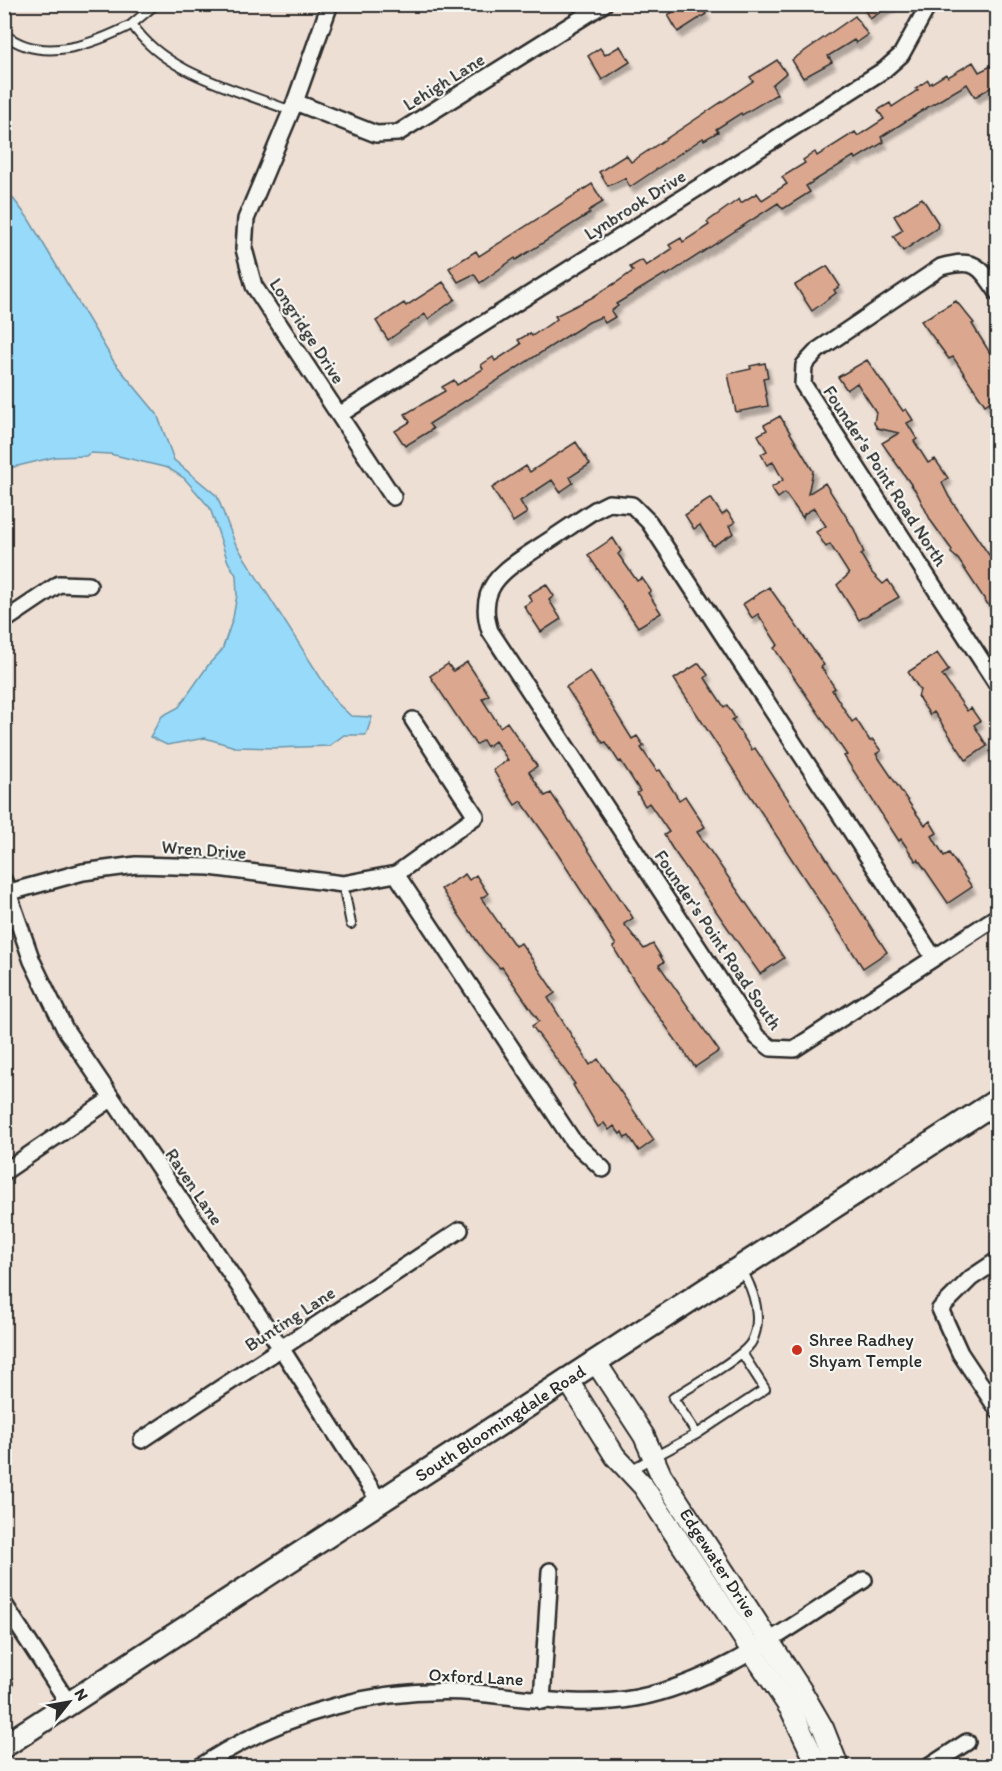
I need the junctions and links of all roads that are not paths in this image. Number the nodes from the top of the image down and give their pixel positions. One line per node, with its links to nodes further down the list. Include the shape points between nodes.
1 (156, 4): 5 (lane)
2 (330, 4): 7 (street, Longridge Drive)
3 (604, 4): 7 (street, Lehigh Lane, via 398,133 376,134)
4 (929, 4): 9 (street, Lynbrook Drive, via 901,55 884,70)
5 (133, 24): 6 (lane, via 94,43 61,49 32,47); 7 (lane, via 164,58 197,75)
6 (4, 34)
7 (293, 107): 9 (street, Longridge Drive, via 246,219 246,264 254,286)
8 (998, 293): 13 (street, Founder's Point Road North, via 976,266 962,261 941,267 818,350 804,365 803,384)
9 (339, 415): 10 (street, Longridge Drive)
10 (393, 497)
11 (89, 585): 12 (street, via 59,584)
12 (4, 621)
13 (998, 686)
14 (413, 720): 15 (street, Wren Drive, via 476,816)
15 (396, 874): 16 (street, Wren Drive); 23 (street, via 573,1141)
16 (343, 884): 17 (street, Wren Drive, via 210,867 136,865); 19 (lane)
17 (7, 886): 21 (street, Raven Lane, via 45,992)
18 (998, 916): 20 (street, Founder's Point Road South)
19 (351, 924)
20 (934, 958): 20 (street, Founder's Point Road South, via 802,1045 786,1051 764,1043 496,644 486,606 497,578 602,506 624,503 638,509)
21 (111, 1099): 24 (street); 28 (street, Raven Lane)
22 (998, 1100): 27 (main road, South Bloomingdale Road)
23 (603, 1169)
24 (4, 1172)
25 (460, 1230): 28 (street, Bunting Lane)
26 (998, 1260): 32 (street, via 934,1308)
27 (740, 1267): 29 (lane, via 752,1287 757,1319 752,1342); 30 (main road, South Bloomingdale Road)
28 (281, 1348): 34 (street, Bunting Lane); 37 (street, Raven Lane)
29 (742, 1353): 33 (lane, via 765,1389); 33 (lane, via 673,1398)
30 (594, 1361): 31 (main road, South Bloomingdale Road); 35 (street, Edgewater Drive, via 644,1436)
31 (567, 1379): 36 (street, Edgewater Drive, via 615,1456); 37 (main road, South Bloomingdale Road)
32 (998, 1410)
33 (697, 1434): 35 (lane)
34 (142, 1440)
35 (654, 1459): 36 (lane); 41 (street, Edgewater Drive)
36 (629, 1471): 41 (street, Edgewater Drive)
37 (379, 1501): 43 (main road, South Bloomingdale Road)
38 (550, 1571): 42 (street)
39 (864, 1580): 41 (street, Oxford Lane)
40 (4, 1604): 43 (street)
41 (760, 1645): 42 (street, Oxford Lane, via 706,1676 658,1694 614,1702); 47 (street, Edgewater Drive); 48 (street, Edgewater Drive, via 823,1728)
42 (542, 1701): 46 (street, Oxford Lane, via 433,1692 370,1699 293,1719 245,1740)
43 (69, 1704): 45 (main road, South Bloomingdale Road)
44 (967, 1742): 49 (street)
45 (4, 1746)
46 (201, 1767)
47 (818, 1767)
48 (838, 1767)
49 (930, 1767)

